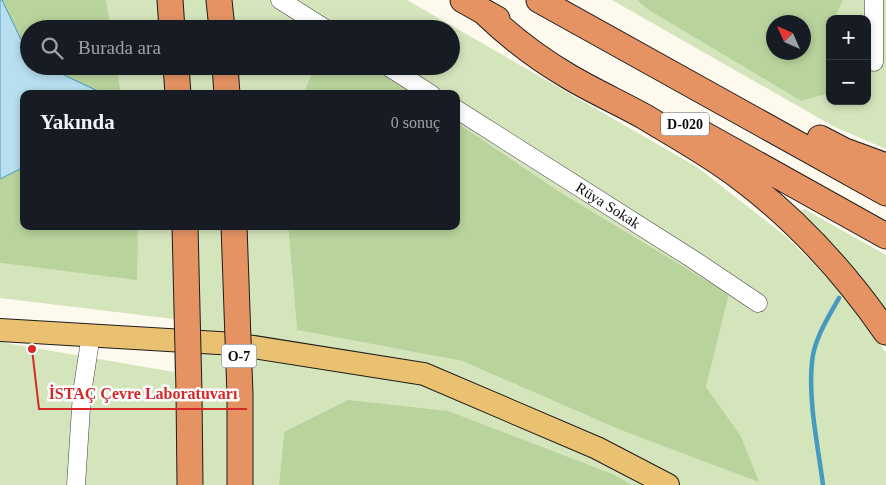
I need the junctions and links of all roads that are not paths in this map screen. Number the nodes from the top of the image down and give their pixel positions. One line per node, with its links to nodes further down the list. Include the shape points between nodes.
1 (170, 0): 7 (highway)
2 (219, 0): 8 (highway)
3 (280, 0): 9 (street)
4 (539, 0): 14 (highway, D-020)
5 (874, 0): 10 (street)
6 (473, 6): 23 (highway, D-020); 26 (highway, via 568,76 644,117 738,176 819,248)
7 (171, 20)
8 (221, 20)
9 (312, 20)
10 (874, 62)
11 (177, 75): 15 (highway)
12 (225, 75): 16 (highway)
13 (401, 75): 17 (street)
14 (694, 87): 19 (highway, via 732,95 762,106 845,151); 20 (highway, D-020)
15 (178, 90)
16 (226, 90)
17 (425, 90)
18 (460, 113): 24 (street, Rüya Sokak)
19 (886, 166)
20 (886, 193)
21 (185, 230): 29 (highway, bridge)
22 (234, 230): 30 (highway, O-7, bridge)
23 (886, 236)
24 (758, 304)
25 (0, 330): 27 (main road)
26 (886, 332)
27 (91, 335): 28 (street, via 82,393); 31 (main road, via 235,344 424,374 597,448)
28 (76, 485)
29 (190, 485)
30 (240, 485)
31 (668, 485)

